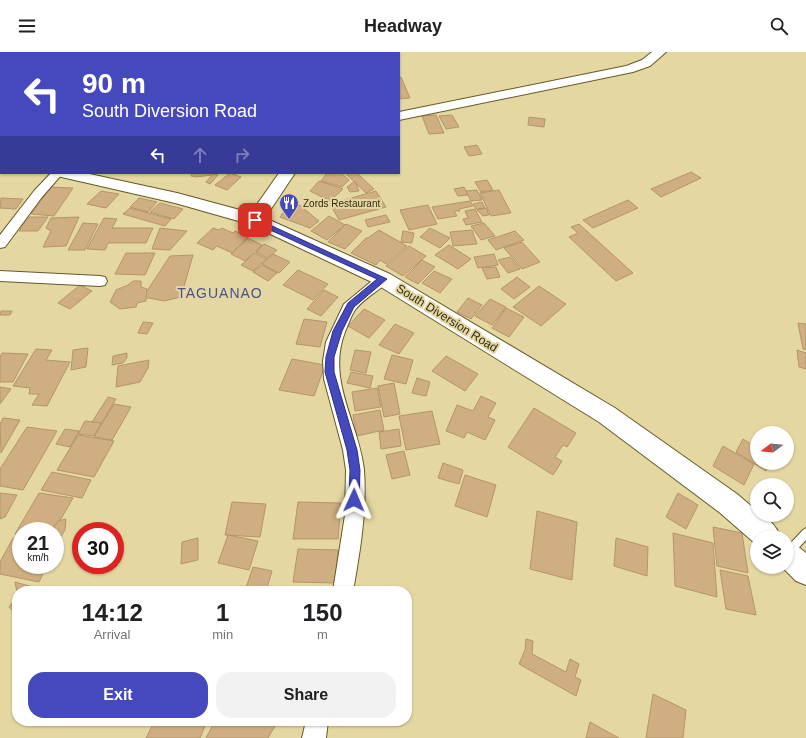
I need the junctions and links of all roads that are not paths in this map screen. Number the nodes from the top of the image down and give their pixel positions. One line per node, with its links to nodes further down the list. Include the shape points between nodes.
1 (660, 52): 2 (main road, via 646,63 628,69)
2 (400, 116)
3 (56, 174): 7 (street)
4 (68, 174): 6 (main road, South Diversion Road, via 177,198)
5 (286, 174): 6 (main road)
6 (255, 220): 9 (main road, South Diversion Road)
7 (0, 244)
8 (0, 276): 10 (street)
9 (383, 279): 11 (main road, South Diversion Road, via 607,415 728,503); 16 (street, via 351,305 338,331 330,357 330,372 352,450 355,470 349,561)
10 (100, 281)
11 (760, 530)
12 (806, 533): 13 (lane)
13 (794, 546)
14 (794, 560): 15 (main road)
15 (806, 571)
16 (344, 586)
17 (316, 726): 18 (street)
18 (314, 738)

